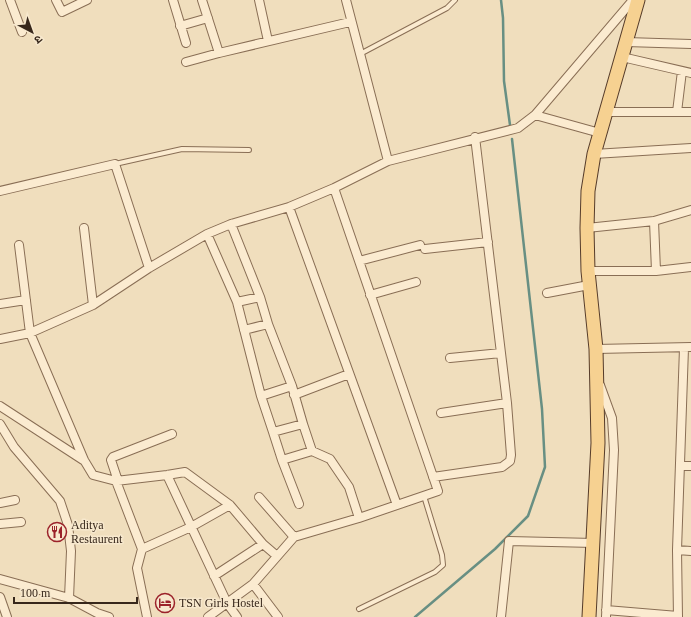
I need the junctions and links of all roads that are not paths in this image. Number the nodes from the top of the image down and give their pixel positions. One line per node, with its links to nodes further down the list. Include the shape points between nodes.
1 (10, 0): 14 (street)
2 (56, 0): 3 (street, via 62,12)
3 (86, 0)
4 (173, 0): 13 (street)
5 (202, 0): 11 (street)
6 (259, 0): 15 (street)
7 (346, 0): 12 (street)
8 (455, 0): 20 (lane, via 447,8)
9 (633, 0): 28 (street)
10 (638, 0): 16 (main road)
11 (208, 18): 13 (street); 19 (street)
12 (350, 22): 15 (street); 20 (street)
13 (180, 26): 17 (street)
14 (22, 32)
15 (268, 41): 19 (street)
16 (626, 42): 18 (street); 21 (main road)
17 (186, 43)
18 (691, 44)
19 (219, 53): 22 (street)
20 (359, 55): 34 (street)
21 (622, 57): 23 (street); 25 (main road)
22 (186, 62)
23 (682, 71): 24 (street); 26 (street)
24 (691, 73)
25 (606, 112): 26 (street); 29 (main road)
26 (677, 112): 27 (street)
27 (691, 112)
28 (535, 115): 29 (street); 30 (street, via 518,128)
29 (600, 133): 33 (main road)
30 (476, 137): 34 (street); 45 (street)
31 (691, 148): 33 (street)
32 (249, 150): 35 (lane, via 182,149)
33 (594, 154): 43 (main road, via 588,191)
34 (388, 161): 36 (street)
35 (115, 164): 37 (street); 49 (street)
36 (334, 188): 38 (street); 47 (street)
37 (0, 191)
38 (289, 207): 41 (street); 69 (street)
39 (691, 210): 40 (street)
40 (654, 221): 43 (street); 51 (street)
41 (231, 224): 44 (street); 56 (street)
42 (84, 228): 60 (street)
43 (587, 228): 50 (main road)
44 (208, 234): 49 (street); 58 (street)
45 (488, 242): 47 (street, via 422,247); 67 (street)
46 (19, 245): 57 (street)
47 (358, 261): 55 (street)
48 (691, 267): 51 (street)
49 (149, 268): 60 (street)
50 (588, 271): 51 (street); 53 (main road)
51 (656, 271)
52 (416, 282): 55 (street)
53 (589, 285): 54 (street); 65 (main road)
54 (547, 293)
55 (370, 295): 88 (street)
56 (260, 297): 58 (street); 61 (street)
57 (26, 300): 59 (street); 63 (street)
58 (237, 302): 62 (street)
59 (0, 304)
60 (93, 305): 63 (street)
61 (268, 324): 62 (street); 72 (street)
62 (244, 330): 74 (street)
63 (30, 333): 64 (street); 83 (street)
64 (0, 339)
65 (596, 348): 66 (street); 70 (main road)
66 (688, 348): 71 (street)
67 (502, 353): 68 (street); 75 (street)
68 (450, 358)
69 (349, 374): 73 (street); 96 (street)
70 (596, 377): 102 (main road, via 598,443); 115 (street, via 612,418 614,450)
71 (687, 381): 85 (street)
72 (292, 386): 73 (street); 74 (street)
73 (294, 395): 78 (street)
74 (261, 396): 80 (street)
75 (507, 403): 77 (street); 88 (street, via 511,455 507,464 502,467)
76 (0, 406): 83 (street)
77 (441, 413)
78 (303, 424): 80 (street); 82 (street)
79 (1, 427): 112 (street, via 14,447 60,501 68,525 71,551)
80 (272, 432): 84 (street)
81 (172, 434): 89 (street, via 113,457 111,463)
82 (312, 451): 84 (street); 97 (street, via 330,459 349,487)
83 (84, 460): 89 (street, via 93,475)
84 (282, 460): 94 (street)
85 (681, 466): 86 (street); 105 (street)
86 (691, 466)
87 (167, 476): 89 (street); 95 (street, via 185,472); 100 (street)
88 (433, 477): 90 (street, via 438,491)
89 (117, 481): 104 (street)
90 (424, 496): 96 (street); 114 (lane, via 443,565 435,572)
91 (259, 497): 101 (street)
92 (15, 500): 93 (street)
93 (0, 504)
94 (299, 504)
95 (230, 505): 100 (street); 103 (street)
96 (397, 505): 97 (street)
97 (359, 518): 101 (street)
98 (21, 522): 99 (street)
99 (0, 524)
100 (191, 527): 104 (street); 108 (street)
101 (294, 537): 107 (street)
102 (594, 542): 123 (street, via 509,541); 124 (main road)
103 (263, 544): 107 (street); 108 (street)
104 (142, 549): 119 (street, via 137,568)
105 (677, 550): 106 (street); 125 (street)
106 (691, 551)
107 (277, 556): 110 (street)
108 (214, 576): 113 (street)
109 (0, 580): 112 (street)
110 (253, 584): 113 (street); 122 (street)
111 (0, 597): 117 (street)
112 (69, 598): 116 (street)
113 (227, 603): 120 (street); 121 (street)
114 (359, 609)
115 (606, 613): 125 (street)
116 (97, 615): 118 (street)
117 (8, 617)
118 (109, 617)
119 (147, 617)
120 (208, 617)
121 (237, 617)
122 (278, 617)
123 (501, 617)
124 (588, 617)
125 (678, 617)

